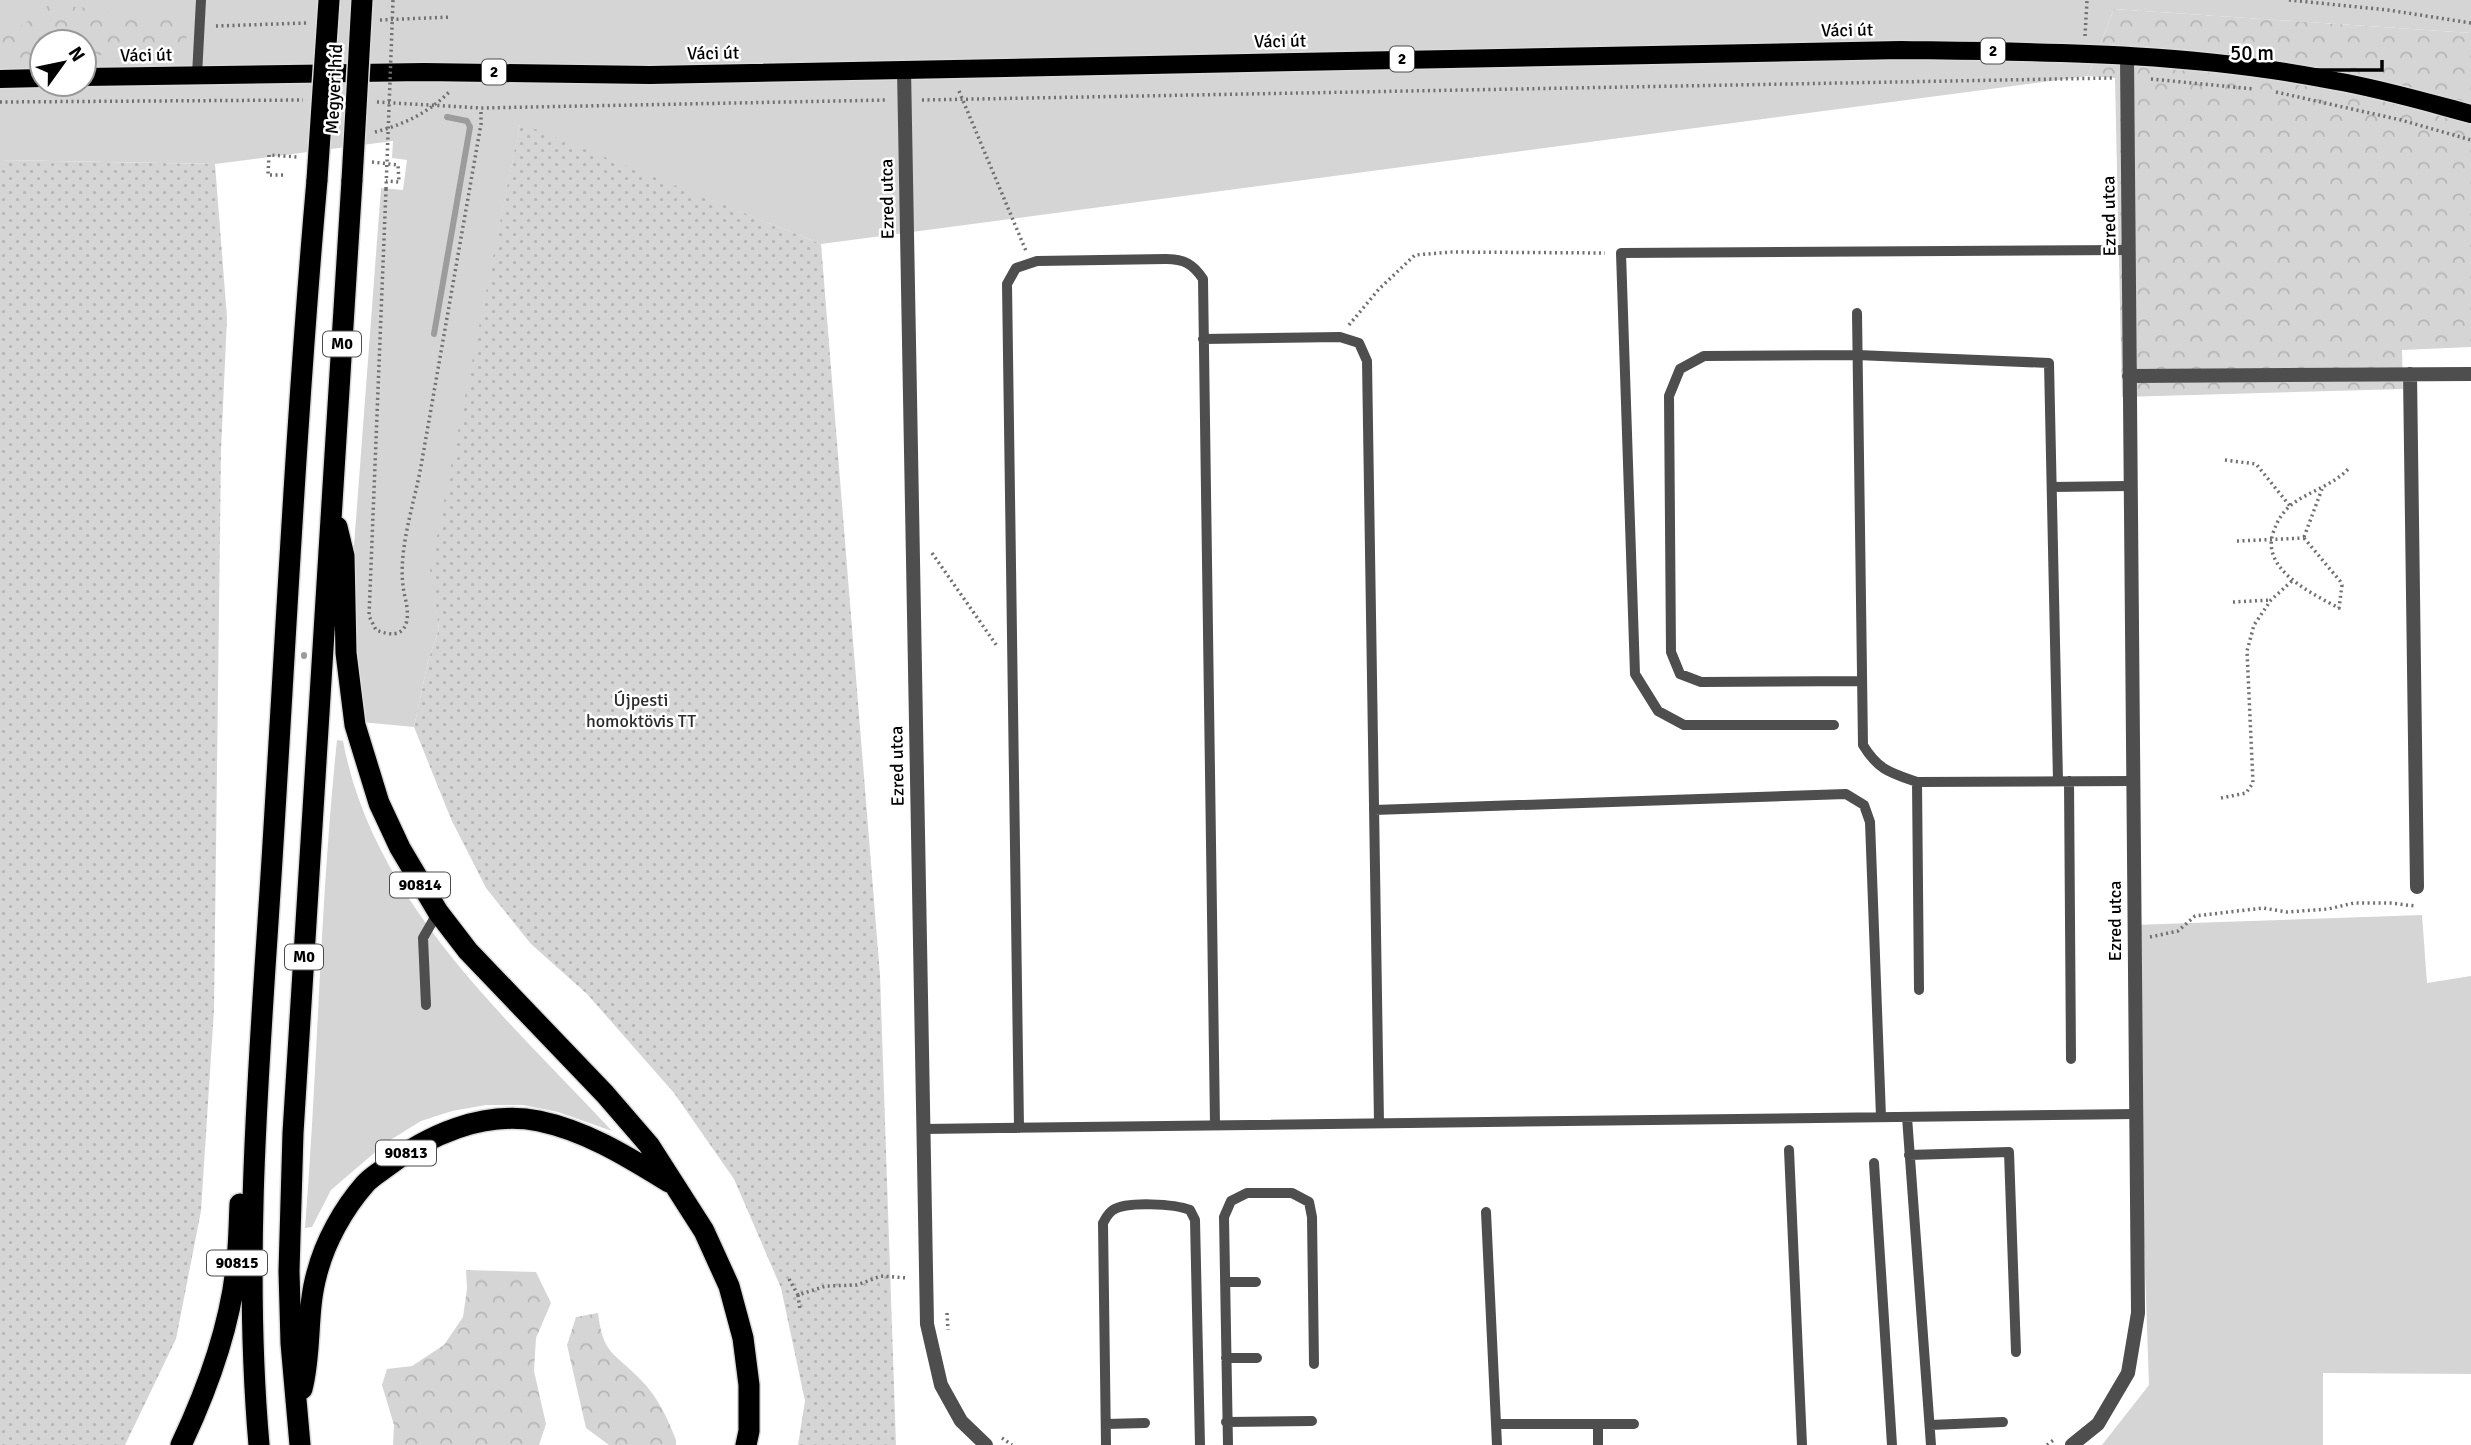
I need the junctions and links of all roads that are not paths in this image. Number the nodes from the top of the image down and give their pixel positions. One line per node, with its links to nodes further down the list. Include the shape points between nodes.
1 (201, 0): 6 (lane)
2 (329, 0): 32 (highway, Megyeri híd / M0, bridge)
3 (362, 0): 20 (highway, Megyeri híd / M0, bridge)
4 (2127, 56): 5 (main road, Váci út / 2, via 1901,50); 10 (main road, Váci út / 2, via 2335,80); 11 (street, Ezred utca)
5 (904, 69): 6 (main road, Váci út / 2, via 650,75); 39 (street, Ezred utca)
6 (197, 75): 8 (main road, Váci út / 2)
7 (28, 78): 9 (main road)
8 (98, 78)
9 (0, 79)
10 (2471, 114)
11 (2129, 250): 17 (street, Ezred utca); 22 (lane, via 1621,253 1635,674 1658,712 1684,725)
12 (1857, 313): 14 (lane)
13 (1203, 339): 26 (lane, via 1340,337 1359,343 1367,361); 37 (lane); 38 (lane, via 1203,279 1194,266 1179,259 1037,261 1016,268 1007,284)
14 (1857, 355): 18 (lane, via 2049,363); 21 (lane); 21 (lane, via 1704,356 1680,369 1669,396 1671,652 1680,674 1701,682)
15 (2410, 374): 16 (street); 17 (street); 27 (street)
16 (2471, 374)
17 (2129, 376): 19 (street, Ezred utca)
18 (2052, 486): 19 (lane); 23 (lane)
19 (2129, 486): 24 (street, Ezred utca)
20 (332, 508): 28 (highway, 90814, via 344,556 346,653 355,725 379,803); 51 (highway, M0, via 293,1133 289,1271)
21 (1861, 681): 25 (lane, via 1863,745 1885,771)
22 (1834, 725)
23 (2063, 781): 24 (lane); 25 (lane); 31 (lane)
24 (2133, 781): 33 (street, Ezred utca)
25 (1917, 782): 29 (lane)
26 (1374, 810): 34 (lane, via 1846,794 1864,805 1870,822); 36 (lane)
27 (2417, 887)
28 (438, 912): 30 (lane, via 423,938); 43 (highway, 90814, via 468,951 623,1114 649,1145)
29 (1919, 990)
30 (426, 1005)
31 (2071, 1059)
32 (259, 1074): 62 (highway, 90815, via 244,1146 236,1270 201,1403); 63 (highway, M0, via 252,1258)
33 (2136, 1114): 35 (lane); 74 (street, Ezred utca, via 2138,1313 2128,1373 2098,1423)
34 (1881, 1117): 35 (lane); 36 (lane)
35 (1907, 1117): 41 (lane)
36 (1379, 1123): 37 (lane)
37 (1215, 1125): 38 (lane)
38 (1019, 1128): 39 (lane)
39 (923, 1129): 61 (street, Ezred utca, via 927,1324 941,1385 961,1421)
40 (1788, 1150): 71 (lane)
41 (1909, 1155): 47 (lane, via 2009,1152); 60 (lane)
42 (1874, 1163): 72 (lane)
43 (672, 1184): 51 (highway, 90813, via 583,1133 537,1121 501,1120 461,1127 436,1135 398,1157 366,1182 327,1244 316,1274 307,1369); 65 (highway, 90813, via 704,1231 729,1286 749,1385)
44 (1486, 1212): 58 (lane)
45 (1225, 1282): 46 (lane); 48 (lane); 50 (lane, via 1224,1217 1231,1201 1247,1193 1292,1193 1309,1202)
46 (1256, 1282)
47 (2016, 1352)
48 (1226, 1358): 49 (lane); 53 (lane)
49 (1257, 1358)
50 (1314, 1364)
51 (298, 1405): 64 (highway, M0)
52 (1312, 1421): 53 (lane)
53 (1226, 1422): 68 (lane)
54 (2003, 1422): 60 (lane)
55 (1145, 1423): 57 (lane)
56 (1634, 1423): 59 (lane)
57 (1106, 1424): 66 (lane); 67 (lane, via 1103,1223 1109,1212 1121,1206 1179,1205 1190,1210 1195,1220)
58 (1497, 1424): 59 (lane); 69 (lane)
59 (1598, 1424): 70 (lane)
60 (1930, 1425): 73 (lane)
61 (990, 1438)
62 (181, 1445)
63 (259, 1445)
64 (300, 1445)
65 (746, 1445)
66 (1106, 1445)
67 (1200, 1445)
68 (1228, 1445)
69 (1497, 1445)
70 (1598, 1445)
71 (1802, 1445)
72 (1892, 1445)
73 (1931, 1445)
74 (2072, 1445)

